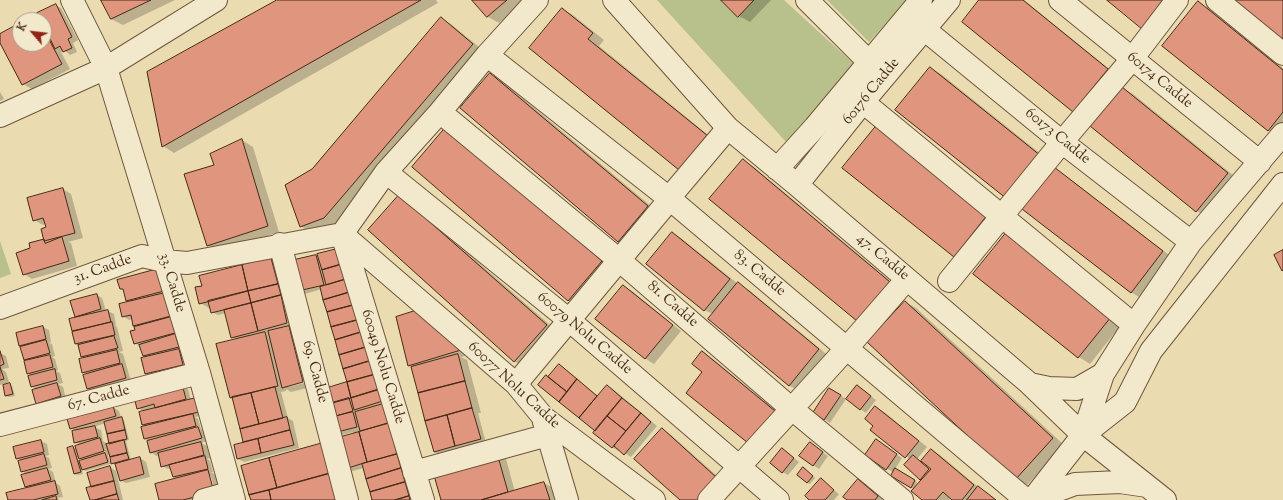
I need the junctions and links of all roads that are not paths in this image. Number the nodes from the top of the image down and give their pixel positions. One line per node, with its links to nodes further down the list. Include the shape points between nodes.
1 (72, 0): 15 (street, 33. Cadde)
2 (216, 0): 15 (street)
3 (537, 0): 13 (street)
4 (614, 0): 20 (street, 47. Cadde)
5 (807, 0): 16 (street)
6 (921, 0): 16 (street)
7 (949, 0): 11 (street, 60176 Cadde)
8 (1060, 0): 14 (street, 60174 Cadde)
9 (1177, 0): 14 (street)
10 (1217, 0): 12 (street)
11 (924, 29): 16 (street, 60176 Cadde); 22 (street, 60173 Cadde)
12 (1283, 54)
13 (487, 55): 18 (street); 28 (street, 83. Cadde)
14 (1132, 59): 22 (street); 23 (street, 60174 Cadde)
15 (106, 68): 19 (street); 34 (street, 33. Cadde)
16 (876, 70): 17 (street, 60176 Cadde); 24 (street, via 815,127)
17 (863, 102): 27 (street, 60176 Cadde); 29 (street)
18 (440, 112): 25 (street); 33 (street, 81. Cadde)
19 (0, 116)
20 (728, 128): 24 (street, 47. Cadde); 28 (street)
21 (1283, 134): 23 (street)
22 (1062, 142): 29 (street); 31 (street, 60173 Cadde)
23 (1260, 162): 31 (street)
24 (776, 169): 27 (street, 47. Cadde)
25 (386, 172): 30 (street); 38 (street, 60079 Nolu Cadde)
26 (1283, 184): 48 (street, via 1151,351 1125,402)
27 (797, 185): 35 (street, 47. Cadde)
28 (670, 199): 33 (street); 40 (street, 83. Cadde)
29 (1002, 217): 36 (street); 39 (street)
30 (342, 234): 32 (street, 31. Cadde); 43 (street, 60077 Nolu Cadde); 50 (street, 60049 Nolu Cadde)
31 (1191, 242): 39 (street)
32 (280, 244): 34 (street, 31. Cadde, via 187,263); 54 (street, 69. Cadde)
33 (619, 260): 38 (street); 45 (street, 81. Cadde)
34 (164, 262): 37 (street, 31. Cadde, via 142,256); 41 (street, 33. Cadde)
35 (907, 279): 40 (street); 44 (street, 47. Cadde)
36 (949, 281)
37 (0, 308)
38 (569, 320): 43 (street); 49 (street, 60079 Nolu Cadde)
39 (1134, 325): 42 (street)
40 (847, 348): 45 (street); 61 (street, 83. Cadde)
41 (199, 373): 46 (street, 67. Cadde); 51 (street, 33. Cadde)
42 (1103, 374): 44 (street, via 1076,389); 48 (street)
43 (516, 384): 47 (street, 60077 Nolu Cadde)
44 (1030, 384): 48 (street, 47. Cadde)
45 (792, 409): 49 (street); 60 (street, 81. Cadde)
46 (0, 425)
47 (546, 426): 50 (street); 56 (street); 57 (street, 60077 Nolu Cadde)
48 (1083, 435): 52 (street, 47. Cadde); 61 (street)
49 (739, 466): 58 (street); 59 (street, 60079 Nolu Cadde)
50 (414, 472): 55 (street, 60049 Nolu Cadde)
51 (233, 496): 53 (street)
52 (1160, 496): 61 (street, via 1120,482 1075,484)
53 (204, 500)
54 (347, 500)
55 (423, 500)
56 (567, 500)
57 (654, 500)
58 (709, 500)
59 (778, 500)
60 (902, 500)
61 (1031, 500)

